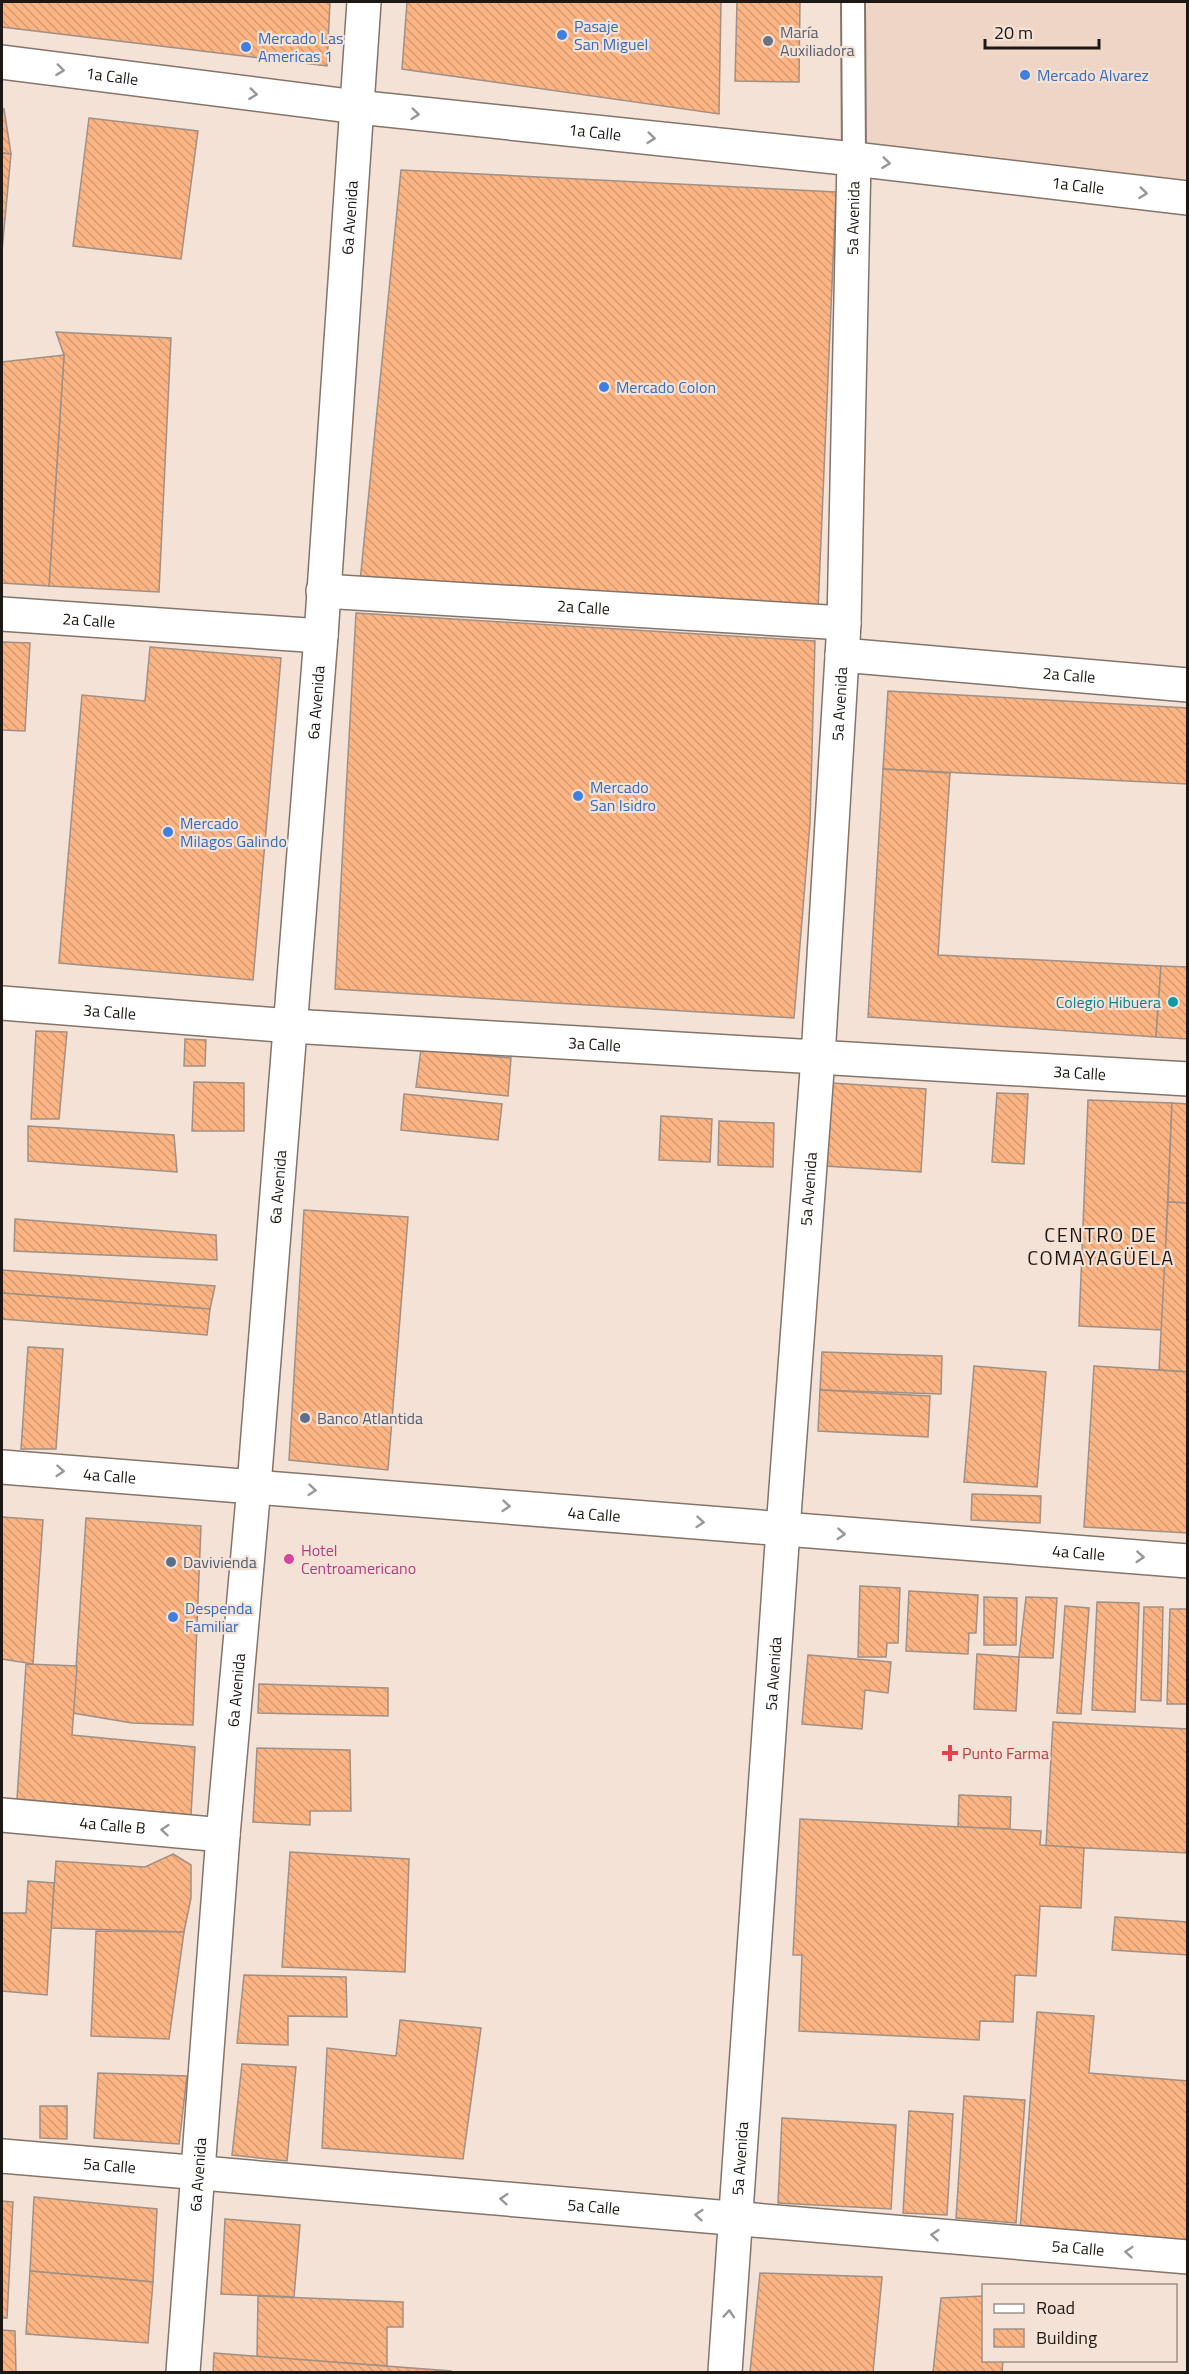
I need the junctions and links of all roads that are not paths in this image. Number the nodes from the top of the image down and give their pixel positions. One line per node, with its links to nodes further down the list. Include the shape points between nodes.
1 (364, 2): 4 (street, 6a Avenida)
2 (853, 2): 5 (lane, 5a Avenida)
3 (2, 62): 4 (street, 1a Calle, one-way to 4)
4 (357, 108): 5 (street, 1a Calle, one-way to 5); 7 (street, 6a Avenida)
5 (854, 159): 6 (street, 1a Calle, one-way to 6); 10 (street, 5a Avenida)
6 (1188, 198)
7 (323, 591): 9 (street, 6a Avenida); 10 (street, 2a Calle)
8 (2, 614): 9 (street, 2a Calle)
9 (321, 636): 13 (street, 6a Avenida)
10 (843, 639): 11 (street, 2a Calle); 14 (street, 5a Avenida)
11 (1188, 685)
12 (2, 1003): 13 (street, 3a Calle)
13 (291, 1026): 14 (street, 3a Calle); 17 (street, 6a Avenida)
14 (818, 1057): 15 (street, 3a Calle); 18 (street, 5a Avenida)
15 (1188, 1079)
16 (2, 1467): 17 (street, 4a Calle, one-way to 17)
17 (254, 1486): 18 (street, 4a Calle, one-way to 18); 21 (street, 6a Avenida)
18 (783, 1529): 19 (street, 4a Calle, one-way to 19); 24 (street, 5a Avenida)
19 (1188, 1561)
20 (2, 1815): 21 (street, 4a Calle B, one-way to 20)
21 (223, 1835): 23 (street, 6a Avenida)
22 (2, 2156): 23 (street, 5a Calle)
23 (198, 2173): 24 (street, 5a Calle, one-way to 23); 26 (street, 6a Avenida)
24 (736, 2218): 25 (street, 5a Calle, one-way to 24); 27 (street, 5a Avenida, one-way to 24)
25 (1188, 2257)
26 (183, 2373)
27 (725, 2373)

